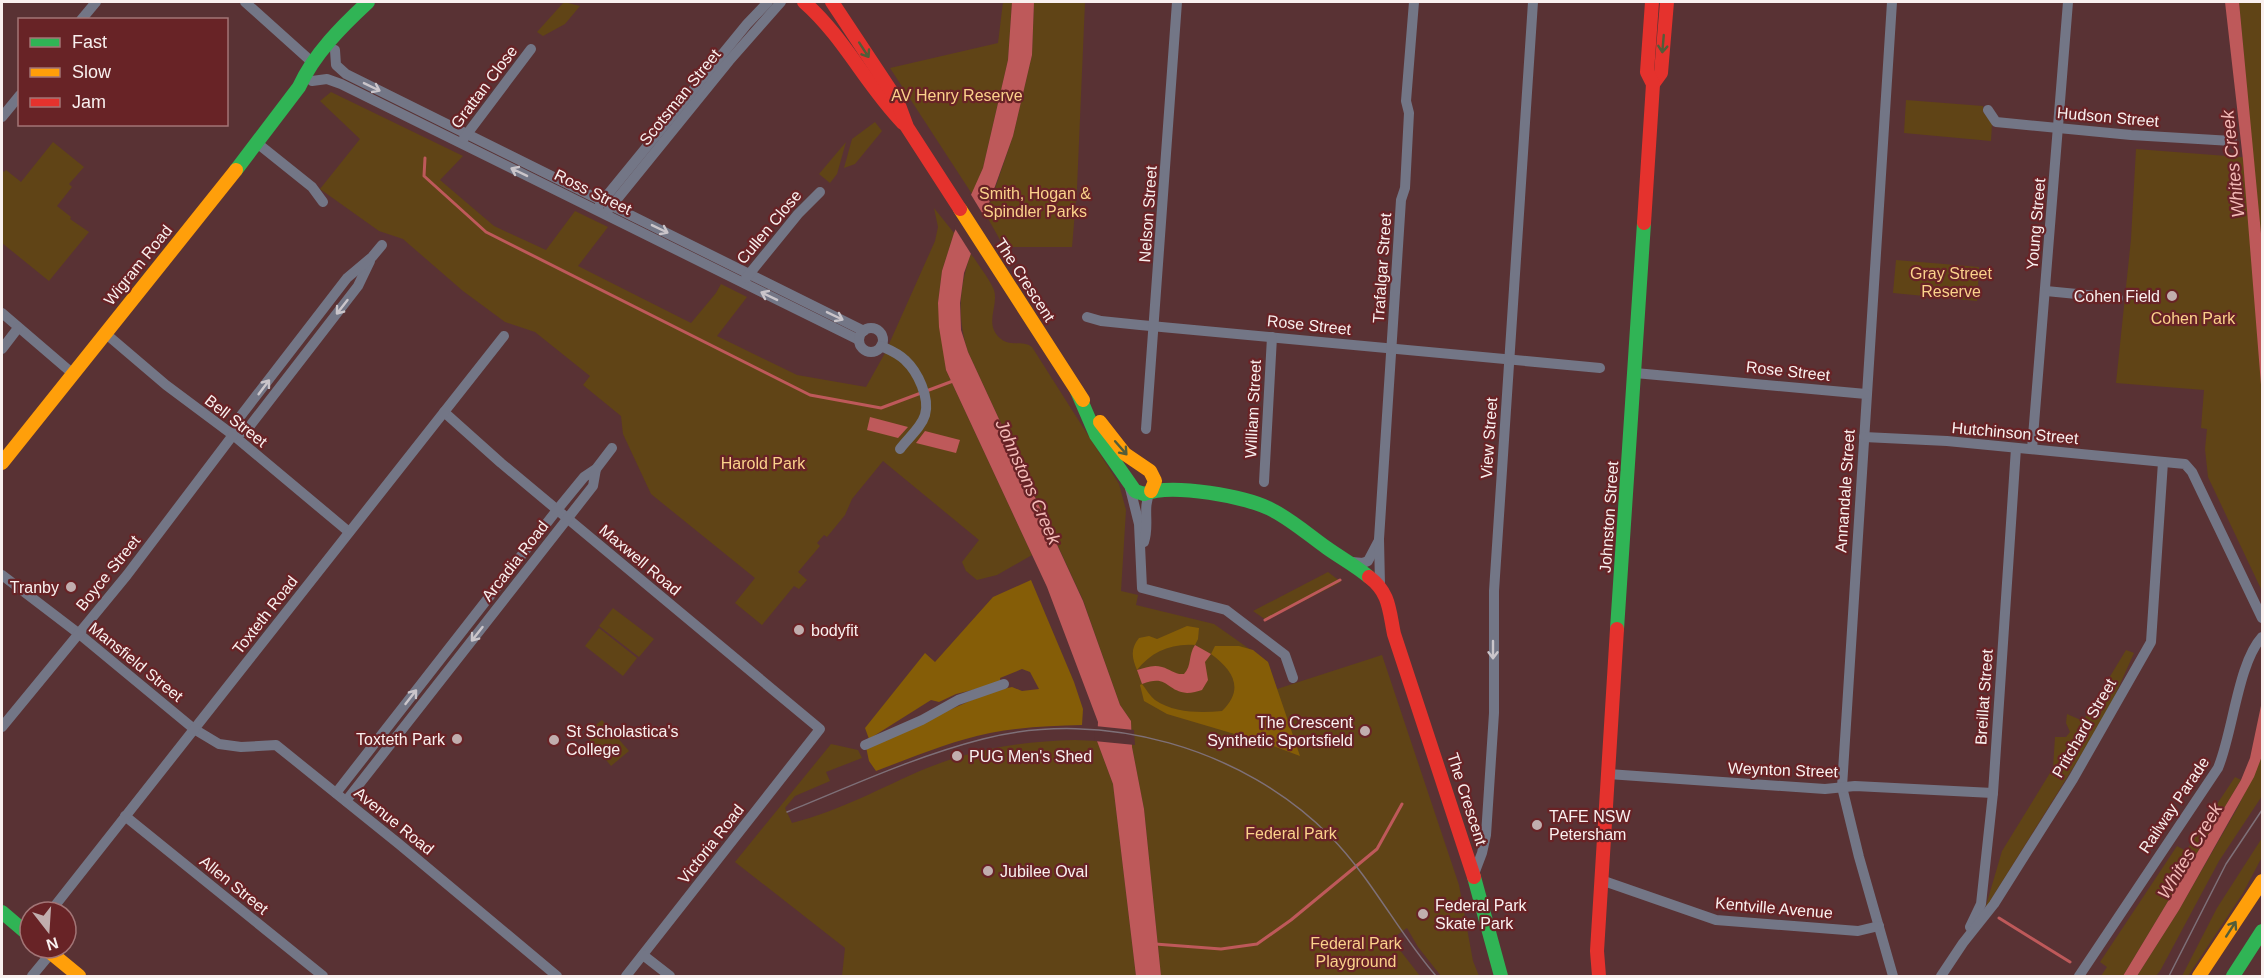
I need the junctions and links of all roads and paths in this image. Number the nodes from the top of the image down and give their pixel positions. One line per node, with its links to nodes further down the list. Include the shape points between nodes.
1 (96, 2): 16 (street)
2 (245, 2): 20 (street)
3 (369, 2): 19 (main road, Wigram Road); 20 (main road, Wigram Road, via 340,28)
4 (754, 2): 17 (street, Scotsman Street)
5 (768, 2): 17 (street, Scotsman Street)
6 (781, 2): 33 (street, Scotsman Street)
7 (804, 2): 26 (main road, The Crescent, via 835,34 886,108)
8 (832, 2): 26 (main road, The Crescent, one-way to 26, via 897,100)
9 (1178, 2): 40 (street, Nelson Street)
10 (1414, 2): 48 (street, Trafalgar Street, via 1406,101 1409,112 1405,188)
11 (1533, 2): 49 (street, View Street)
12 (1652, 2): 22 (main road, Johnston Street, via 1647,72)
13 (1667, 2): 22 (main road, Johnston Street, one-way to 22, via 1661,73)
14 (1892, 2): 54 (street, Annandale Street)
15 (2068, 2): 27 (street, Young Street)
16 (83, 18)
17 (747, 24): 33 (street, Scotsman Street)
18 (531, 49): 28 (street, Grattan Close)
19 (335, 50): 21 (main road, Wigram Road); 28 (street, Ross Street, one-way to 28, via 336,64 344,73)
20 (313, 63): 21 (main road, Wigram Road, via 304,76)
21 (306, 84): 28 (street, Ross Street, via 327,79 337,82); 30 (main road, Wigram Road)
22 (1653, 84): 52 (main road, Johnston Street)
23 (18, 97): 25 (street)
24 (1988, 110): 27 (street, Hudson Street, via 1996,122)
25 (2, 117)
26 (907, 127): 53 (main road, The Crescent)
27 (2059, 128): 29 (street, Hudson Street); 36 (street, Young Street)
28 (464, 138): 33 (street, Ross Street)
29 (2232, 141)
30 (257, 143): 32 (street, via 312,187); 42 (main road, Wigram Road)
31 (820, 192): 35 (street, Cullen Close)
32 (323, 202)
33 (604, 208): 35 (street, Ross Street)
34 (382, 245): 57 (street, Boyce Street, via 347,278 236,422)
35 (746, 278): 43 (street, Ross Street)
36 (2046, 291): 37 (street); 62 (street, Young Street)
37 (2118, 298)
38 (2, 313): 41 (street)
39 (1087, 317): 40 (street, Rose Street)
40 (1155, 326): 45 (street, Rose Street); 56 (street, Nelson Street)
41 (18, 328): 47 (street); 51 (street)
42 (105, 333): 51 (main road, Wigram Road); 57 (street, Bell Street, via 171,390)
43 (862, 335): 46 (street, Ross Street, via 863,349 876,351); 46 (street, Ross Street, via 871,328 879,332)
44 (504, 336): 55 (street, Toxteth Road)
45 (1272, 337): 48 (street, Rose Street); 67 (street, William Street)
46 (881, 346): 61 (street, via 906,360 926,398 923,419)
47 (2, 349)
48 (1391, 349): 49 (street, Rose Street); 74 (street, Trafalgar Street)
49 (1509, 359): 50 (street, Rose Street); 100 (street, View Street, one-way to 100, via 1494,591 1494,713 1486,835)
50 (1600, 368)
51 (72, 373): 64 (main road, Wigram Road)
52 (1635, 373): 54 (street, Rose Street); 94 (main road, Johnston Street)
53 (1077, 391): 65 (main road, The Crescent, one-way to 65, via 1120,447); 68 (main road, The Crescent, via 1096,435)
54 (1866, 394): 58 (street, Annandale Street)
55 (444, 412): 71 (street, Maxwell Road); 73 (street, Toxteth Road)
56 (1146, 429)
57 (233, 435): 73 (street, Bell Street); 81 (street, Boyce Street)
58 (1864, 436): 60 (street, Hutchinson Street); 95 (street, Annandale Street)
59 (612, 448): 66 (street, Arcadia Road)
60 (2016, 448): 62 (street, Hutchinson Street); 97 (street, Breillat Street)
61 (900, 449)
62 (2032, 449): 63 (street, Hutchinson Street)
63 (2163, 462): 80 (street, via 2185,464 2192,472); 108 (street, Pritchard Street, via 2151,642 2081,765 1994,904)
64 (2, 463)
65 (1146, 467): 68 (main road, via 1132,470); 69 (main road, via 1155,479); 70 (main road, The Crescent)
66 (596, 469): 71 (street, Arcadia Road, via 584,477); 72 (street, Arcadia Road, via 593,486)
67 (1264, 482)
68 (1128, 483): 69 (main road, via 1138,493); 75 (street, via 1139,521)
69 (1151, 491): 70 (main road, The Crescent); 75 (street)
70 (1207, 493): 76 (main road, The Crescent, via 1269,507)
71 (557, 510): 72 (street, Maxwell Road); 84 (street, Arcadia Road)
72 (567, 519): 85 (street, Arcadia Road, one-way to 85); 92 (street, Maxwell Road)
73 (349, 532): 91 (street, Toxteth Road)
74 (1379, 539): 77 (street, via 1368,561); 79 (street, Trafalgar Street)
75 (1141, 551): 86 (street, via 1142,588 1226,610 1286,655)
76 (1334, 553): 77 (main road, The Crescent); 82 (main road, The Crescent, via 1371,589)
77 (1351, 562): 79 (main road, The Crescent)
78 (2, 575): 81 (street, Mansfield Street)
79 (1380, 585): 82 (main road, The Crescent, via 1387,598)
80 (2262, 618)
81 (78, 633): 89 (street, Boyce Street); 91 (street, Mansfield Street)
82 (1394, 634): 100 (main road, The Crescent)
83 (2262, 637): 124 (street, Railway Parade, via 2250,655 2218,768)
84 (440, 660): 85 (street); 88 (street, Arcadia Road, one-way to 84)
85 (450, 668): 90 (street, Arcadia Road)
86 (1293, 678)
87 (1004, 684): 93 (street, via 958,700)
88 (393, 720): 90 (street); 96 (street, Arcadia Road)
89 (2, 727)
90 (403, 727): 98 (street, Arcadia Road)
91 (194, 729): 96 (street, Avenue Road, via 219,744 276,745); 99 (street, Toxteth Road)
92 (820, 729): 110 (street, Victoria Road)
93 (865, 745)
94 (1608, 774): 95 (street, Weynton Street); 101 (main road, Johnston Street)
95 (1842, 788): 97 (street, Weynton Street); 106 (street, Annandale Street)
96 (336, 793): 98 (street, Avenue Road)
97 (1993, 793): 108 (street, Breillat Street, via 1981,904)
98 (346, 801): 116 (street, Avenue Road)
99 (125, 816): 103 (street, Toxteth Road); 115 (street, Allen Street)
100 (1474, 875): 119 (main road, The Crescent)
101 (1601, 880): 106 (street, Kentville Avenue, via 1716,920 1858,931); 109 (main road, Johnston Street)
102 (2262, 881): 125 (main road, one-way to 102)
103 (59, 900)
104 (2, 912): 105 (main road)
105 (18, 926)
106 (1879, 926): 122 (street, Annandale Street)
107 (2262, 931): 126 (main road)
108 (1963, 943): 123 (street, Pritchard Street)
109 (1597, 951): 120 (main road, Johnston Street); 121 (main road, Johnston Street)
110 (643, 955): 117 (street, Victoria Road); 118 (street)
111 (42, 960): 113 (street)
112 (60, 960): 114 (main road)
113 (32, 976)
114 (80, 976)
115 (323, 976)
116 (557, 976)
117 (626, 976)
118 (670, 976)
119 (1501, 976)
120 (1589, 976)
121 (1599, 976)
122 (1893, 976)
123 (1941, 976)
124 (2079, 976)
125 (2199, 976)
126 (2234, 976)

